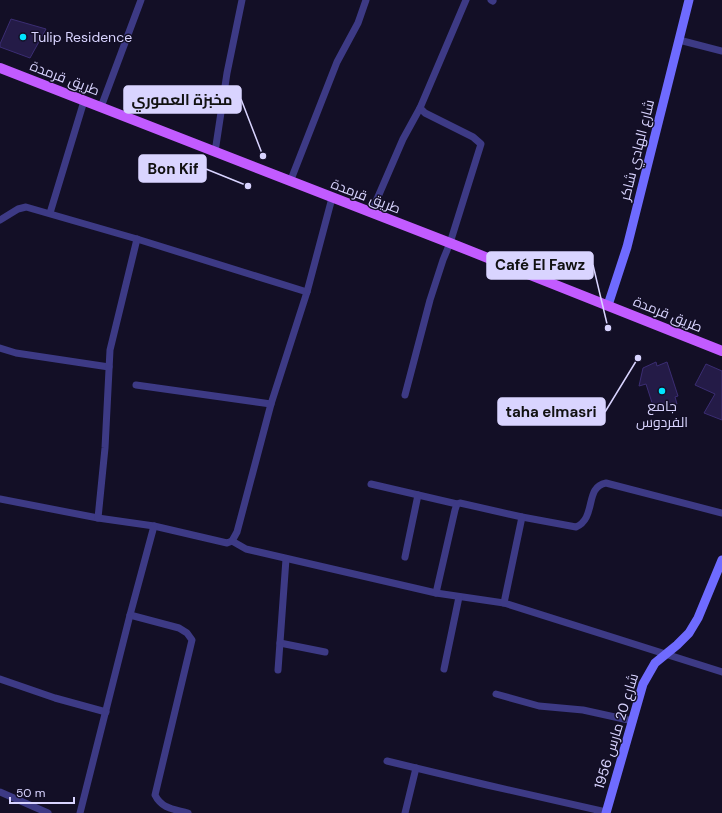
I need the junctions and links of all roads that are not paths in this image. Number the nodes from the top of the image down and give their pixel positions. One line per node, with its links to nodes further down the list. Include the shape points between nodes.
1 (141, 0): 10 (street)
2 (242, 0): 12 (street, via 227,73)
3 (366, 0): 13 (street, via 358,23 337,62)
4 (466, 0): 11 (street)
5 (689, 0): 6 (street, شارع الهادي شاكر)
6 (679, 40): 7 (street); 21 (street, شارع الهادي شاكر, via 626,247)
7 (722, 51)
8 (0, 68): 9 (main road, طريق قرمدة)
9 (84, 101): 10 (main road, طريق قرمدة); 15 (street)
10 (101, 107): 12 (main road, طريق قرمدة)
11 (420, 108): 16 (street, via 403,139); 19 (street, via 481,144)
12 (215, 152): 13 (main road, طريق قرمدة)
13 (290, 182): 14 (main road, طريق قرمدة)
14 (332, 198): 16 (main road, طريق قرمدة); 20 (street)
15 (50, 213): 17 (street, via 26,207); 18 (street)
16 (371, 213): 19 (main road, طريق قرمدة)
17 (0, 220)
18 (137, 239): 20 (street); 24 (street, via 110,350)
19 (450, 243): 21 (main road, طريق قرمدة); 26 (street, via 430,300)
20 (307, 292): 27 (street)
21 (608, 305): 23 (main road, طريق قرمدة)
22 (0, 348): 24 (street, via 16,353)
23 (722, 351)
24 (109, 367): 34 (street)
25 (136, 385): 27 (street)
26 (404, 395)
27 (272, 404): 36 (street, via 237,532)
28 (371, 484): 29 (street)
29 (418, 495): 31 (street); 37 (street)
30 (0, 499): 34 (street)
31 (457, 504): 33 (street, via 463,502); 40 (street)
32 (722, 513): 33 (street, via 606,483 596,488 587,518 576,527)
33 (522, 517): 42 (street)
34 (98, 518): 35 (street)
35 (154, 526): 36 (street, via 227,543); 43 (street)
36 (232, 541): 38 (street, via 246,549)
37 (405, 556)
38 (286, 559): 40 (street); 44 (street)
39 (722, 560): 46 (street, شارع 20 مارس 1956, via 698,618 689,632)
40 (436, 594): 41 (street)
41 (459, 597): 42 (street); 47 (street)
42 (504, 603): 46 (street)
43 (130, 615): 52 (street); 59 (street, via 179,628 188,633 192,640 155,795 163,806)
44 (280, 643): 45 (street); 48 (street)
45 (325, 652)
46 (665, 655): 49 (street); 53 (street, شارع 20 مارس 1956, via 655,663 643,684)
47 (444, 669)
48 (278, 670)
49 (722, 672)
50 (0, 679): 52 (street)
51 (496, 694): 53 (street, via 539,706 583,710)
52 (106, 712): 58 (street)
53 (633, 721): 61 (street, شارع 20 مارس 1956)
54 (387, 761): 55 (street)
55 (416, 768): 60 (street); 61 (street)
56 (0, 792): 57 (street)
57 (48, 813)
58 (80, 813)
59 (188, 813)
60 (406, 813)
61 (606, 813)

